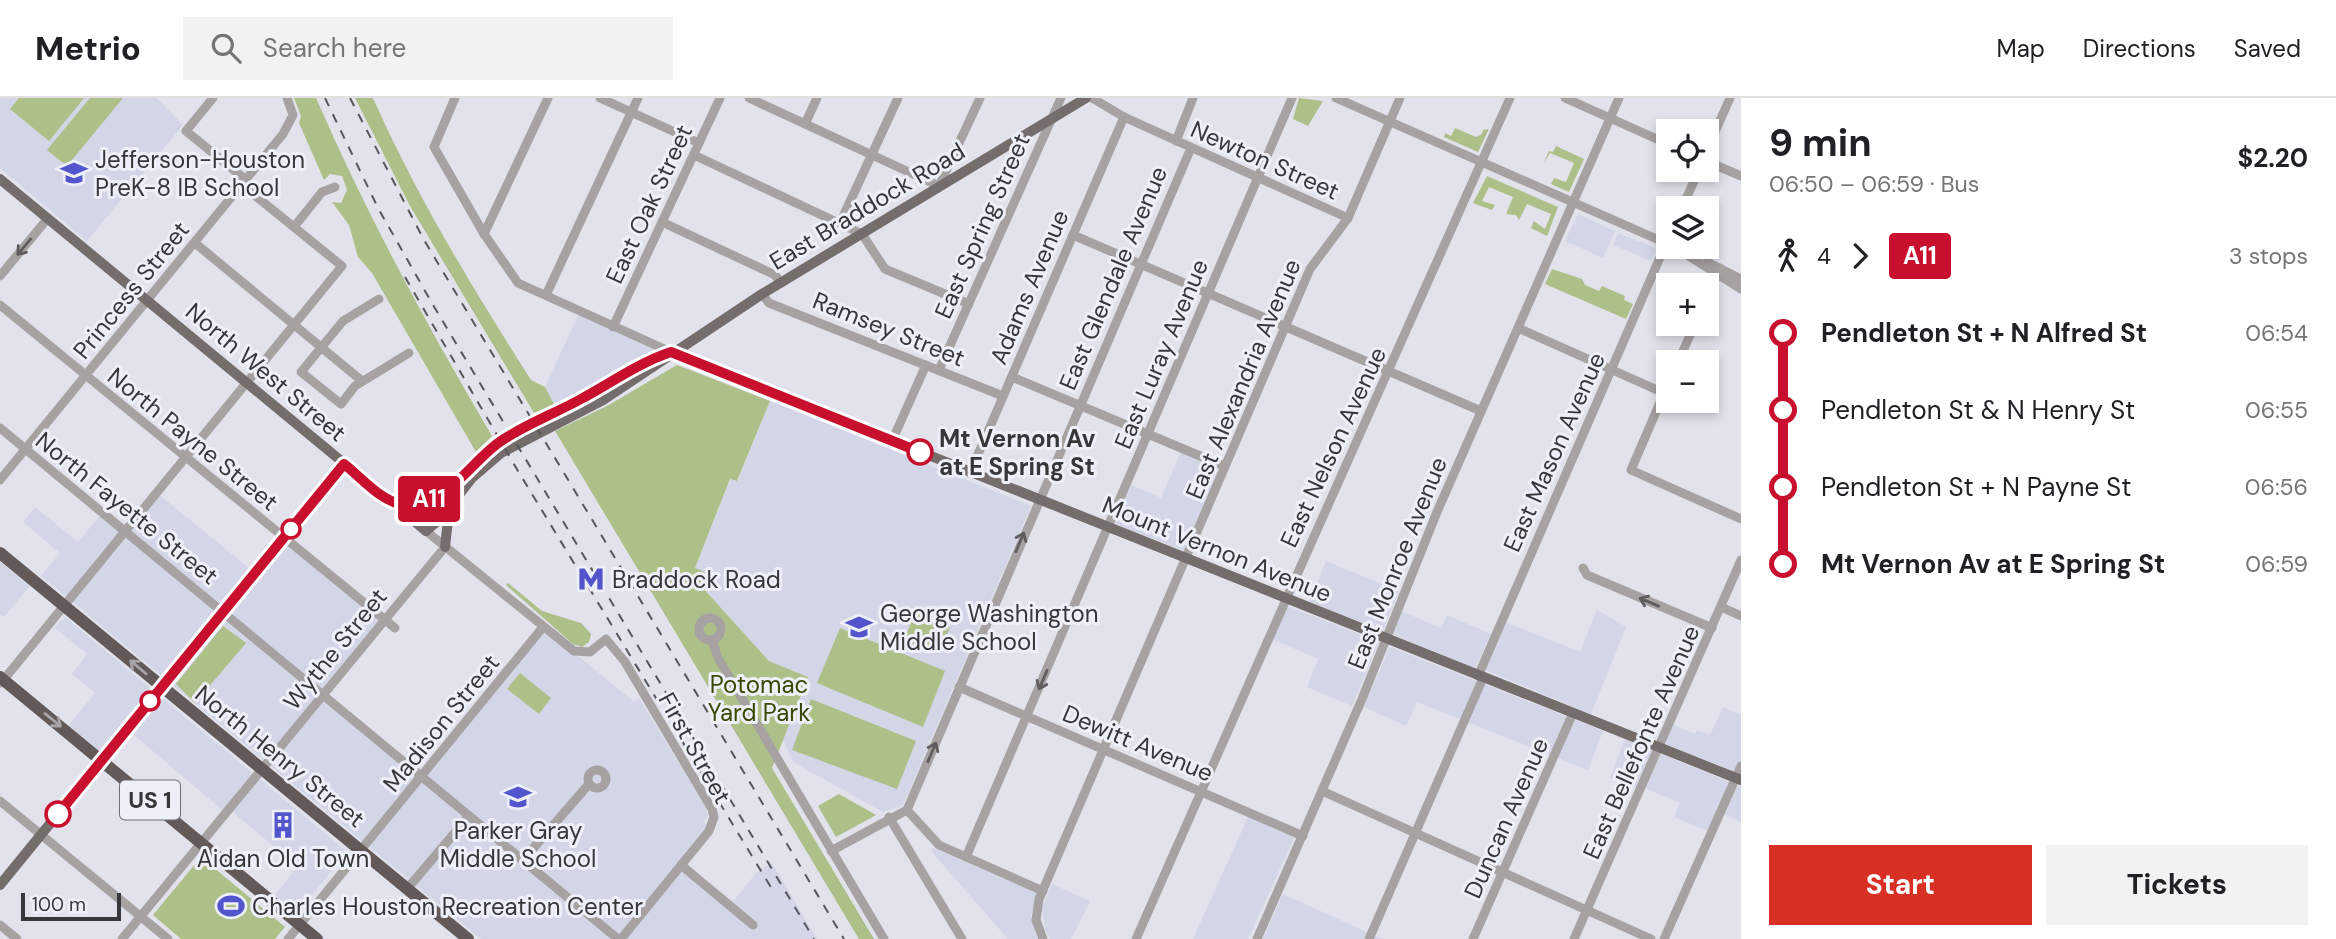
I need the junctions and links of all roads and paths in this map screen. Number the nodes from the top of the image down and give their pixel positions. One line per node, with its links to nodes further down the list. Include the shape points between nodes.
1 (213, 98): 41 (street, via 186,131)
2 (287, 98): 41 (street, Princess Street, via 293,110 290,123)
3 (455, 98): 50 (street, Mount Vernon Avenue, via 434,147)
4 (548, 98): 50 (street)
5 (600, 98): 23 (street)
6 (638, 98): 23 (street)
7 (720, 98): 32 (street, East Oak Street)
8 (749, 98): 29 (street)
9 (817, 98): 29 (street)
10 (898, 98): 35 (street)
11 (980, 98): 42 (street)
12 (1061, 98): 26 (street, East Spring Street)
13 (1086, 98): 26 (main road, East Braddock Road)
14 (1091, 98): 24 (street, Newton Street)
15 (1193, 98): 31 (street, East Glendale Avenue)
16 (1292, 98): 40 (street, East Luray Avenue)
17 (1336, 98): 27 (street)
18 (1400, 98): 27 (street, East Alexandria Avenue)
19 (1510, 98): 36 (street, East Nelson Avenue)
20 (1564, 98): 25 (street)
21 (1619, 98): 25 (street, East Monroe Avenue)
22 (1730, 98): 28 (street)
23 (631, 112): 32 (street); 64 (street)
24 (1124, 117): 31 (street, Newton Street); 52 (street, Adams Avenue)
25 (1610, 118): 30 (street); 44 (street, East Monroe Avenue)
26 (1051, 120): 42 (main road, East Braddock Road); 68 (street, East Spring Street)
27 (1390, 121): 36 (street); 46 (street, East Alexandria Avenue)
28 (1719, 123)
29 (805, 124): 35 (street)
30 (1656, 139)
31 (1175, 141): 33 (street, Newton Street)
32 (699, 143): 34 (street, East Oak Street)
33 (1191, 148): 40 (street, Newton Street); 57 (street, East Glendale Avenue)
34 (694, 155): 47 (street, East Oak Street); 48 (street)
35 (872, 155): 42 (street); 48 (street)
36 (1481, 163): 44 (street); 80 (street, East Nelson Avenue)
37 (1719, 167): 38 (street)
38 (1741, 177)
39 (0, 178): 45 (main road, North West Street)
40 (1257, 178): 46 (street, Newton Street); 63 (street, East Luray Avenue)
41 (244, 183): 49 (street); 54 (street, Princess Street)
42 (939, 186): 51 (main road, East Braddock Road)
43 (335, 187): 49 (street, via 322,192)
44 (1572, 202): 53 (street); 73 (street, East Monroe Avenue)
45 (48, 218): 59 (street, one-way to 59); 67 (main road, North West Street)
46 (1348, 218): 71 (street, East Alexandria Avenue, via 1314,261)
47 (662, 222): 61 (street, via 775,275); 72 (street, East Oak Street)
48 (840, 223): 51 (street)
49 (294, 227): 70 (street, via 342,266)
50 (484, 234): 64 (street, Mount Vernon Avenue, via 511,277)
51 (862, 234): 61 (main road, East Braddock Road); 68 (street, via 885,269)
52 (1073, 235): 57 (street); 82 (street, Adams Avenue)
53 (1656, 238)
54 (195, 243): 67 (street, Princess Street); 70 (street)
55 (1663, 259): 79 (street, East Mason Avenue)
56 (1697, 259): 58 (street)
57 (1140, 265): 63 (street); 87 (street, East Glendale Avenue)
58 (1719, 271): 60 (street); 62 (street)
59 (0, 276)
60 (1741, 279)
61 (781, 283): 65 (main road, East Braddock Road)
62 (1741, 289)
63 (1208, 293): 71 (street); 91 (street, East Luray Avenue)
64 (546, 295): 72 (street, Mount Vernon Avenue)
65 (762, 295): 75 (main road, East Braddock Road); 77 (street, Ramsey Street, via 769,303)
66 (379, 299): 74 (street, via 343,321)
67 (147, 301): 81 (street, Princess Street); 84 (main road, North West Street)
68 (969, 304): 78 (street, East Spring Street)
69 (0, 305): 81 (street, North Payne Street)
70 (294, 325): 74 (street); 84 (street)
71 (1285, 326): 80 (street); 96 (street, East Alexandria Avenue)
72 (613, 327): 75 (street, Mount Vernon Avenue)
73 (1518, 328): 79 (street); 88 (street, East Monroe Avenue)
74 (321, 347): 83 (street); 83 (street, via 301,372 341,404)
75 (671, 352): 92 (main road, Mount Vernon Avenue); 99 (main road, East Braddock Road, via 521,429 485,453); 102 (main road, East Braddock Road, via 603,400 501,453)
76 (409, 353): 83 (street)
77 (926, 365): 78 (street, Ramsey Street); 92 (street)
78 (939, 370): 86 (street, Ramsey Street)
79 (1611, 370): 85 (street); 125 (street, East Mason Avenue)
80 (1390, 371): 88 (street); 113 (street, East Nelson Avenue)
81 (86, 375): 93 (street, Princess Street); 94 (street, North Payne Street)
82 (1012, 377): 86 (street, Adams Avenue); 87 (street)
83 (362, 381)
84 (246, 383): 94 (street); 95 (main road, North West Street)
85 (1656, 386)
86 (1003, 396): 97 (street, Adams Avenue)
87 (1079, 405): 91 (street); 101 (street, East Glendale Avenue)
88 (1481, 411): 122 (street, East Monroe Avenue)
89 (1656, 411): 103 (street, via 1630,468 1633,473)
90 (0, 428): 93 (street, North Fayette Street)
91 (1147, 435): 96 (street); 104 (street, East Luray Avenue)
92 (892, 440): 97 (main road, Mount Vernon Avenue)
93 (25, 449): 98 (street, Princess Street); 105 (street, North Fayette Street)
94 (185, 457): 105 (street); 107 (street, North Payne Street)
95 (344, 464): 100 (main road, North West Street); 107 (main road)
96 (1224, 466): 110 (street, East Alexandria Avenue)
97 (970, 472): 101 (main road, Mount Vernon Avenue)
98 (0, 480)
99 (460, 480): 100 (main road, via 418,503); 106 (main road, East Braddock Road)
100 (389, 500): 106 (main road, North West Street)
101 (1038, 500): 104 (main road, Mount Vernon Avenue); 128 (street, East Glendale Avenue, one-way to 101)
102 (452, 502): 106 (main road, East Braddock Road); 108 (main road)
103 (1741, 519)
104 (1108, 527): 110 (main road, Mount Vernon Avenue); 131 (street, East Luray Avenue, one-way to 131)
105 (125, 530): 114 (street); 116 (street, North Fayette Street)
106 (426, 531): 108 (street, North West Street)
107 (284, 538): 116 (main road); 118 (street, North Payne Street)
108 (445, 547): 118 (street, Wythe Street); 119 (street, North West Street)
109 (0, 553): 114 (highway, North Henry Street)
110 (1186, 559): 113 (main road, Mount Vernon Avenue); 133 (street, East Alexandria Avenue)
111 (1741, 560): 115 (street, East Bellefonte Avenue)
112 (1583, 568): 121 (street, one-way to 112, via 1587,575)
113 (1284, 598): 122 (main road, Mount Vernon Avenue); 141 (street, East Nelson Avenue)
114 (64, 606): 126 (street); 127 (highway, North Henry Street, one-way to 114)
115 (1721, 607): 117 (street); 121 (street, East Bellefonte Avenue)
116 (223, 612): 127 (main road); 129 (street, North Fayette Street)
117 (1741, 616)
118 (383, 620): 120 (street, North Payne Street); 129 (street, Wythe Street)
119 (543, 627): 123 (street, North West Street, via 578,653 590,652); 137 (street, Madison Street)
120 (395, 628)
121 (1712, 628): 132 (street, East Bellefonte Avenue)
122 (1385, 638): 125 (main road, Mount Vernon Avenue); 140 (street, East Monroe Avenue)
123 (606, 639): 154 (street, First Street, via 714,812 711,828)
124 (712, 640): 151 (street)
125 (1480, 676): 130 (main road, Mount Vernon Avenue); 146 (street, East Mason Avenue)
126 (1, 680): 134 (highway, US 1, one-way to 134)
127 (162, 687): 134 (main road); 136 (highway, North Henry Street)
128 (959, 687): 131 (street, Dewitt Avenue); 143 (street, East Glendale Avenue, one-way to 128)
129 (323, 694): 136 (street, Wythe Street); 137 (street, North Fayette Street)
130 (1573, 713): 132 (main road, Mount Vernon Avenue); 155 (street, Duncan Avenue)
131 (1027, 716): 133 (street, Dewitt Avenue); 152 (street, East Luray Avenue)
132 (1659, 748): 138 (main road, Mount Vernon Avenue); 159 (street, East Bellefonte Avenue)
133 (1105, 750): 141 (street, Dewitt Avenue); 158 (street, East Alexandria Avenue)
134 (102, 760): 147 (main road); 149 (highway, US 1)
135 (1741, 766): 138 (street)
136 (262, 769): 149 (street, Wythe Street); 150 (highway, North Henry Street)
137 (422, 776): 144 (street, North Fayette Street); 150 (street, Madison Street)
138 (1738, 779): 180 (street)
139 (589, 784): 153 (street)
140 (1322, 790): 146 (street); 148 (street, East Monroe Avenue)
141 (1200, 791): 148 (street, Dewitt Avenue); 174 (street, East Nelson Avenue)
142 (0, 801): 147 (street)
143 (908, 812): 145 (street); 152 (street, via 934,842)
144 (469, 816): 153 (street, North Fayette Street); 157 (street)
145 (889, 817): 151 (street); 172 (street)
146 (1415, 832): 155 (street); 176 (street, East Mason Avenue)
147 (41, 835): 156 (main road); 160 (street)
148 (1303, 836): 175 (street, East Monroe Avenue)
149 (201, 842): 160 (street, Wythe Street); 162 (highway, US 1)
150 (361, 850): 157 (highway, North Henry Street); 162 (street, Madison Street)
151 (831, 851): 171 (street)
152 (966, 858): 158 (street)
153 (523, 860): 170 (street, North Fayette Street)
154 (681, 865): 163 (street); 170 (street, First Street)
155 (1502, 873): 159 (street); 177 (street, Duncan Avenue)
156 (0, 885)
157 (407, 889): 164 (highway, North Henry Street)
158 (1043, 891): 173 (street, East Alexandria Avenue, via 1036,915)
159 (1587, 910): 178 (street, East Bellefonte Avenue); 179 (street)
160 (141, 916): 166 (street, Wythe Street); 167 (street)
161 (0, 925): 165 (street)
162 (299, 925): 168 (street, Madison Street); 169 (highway, US 1)
163 (753, 925)
164 (460, 937)
165 (17, 939)
166 (122, 939)
167 (168, 939)
168 (288, 939)
169 (317, 939)
170 (619, 939)
171 (884, 939)
172 (962, 939)
173 (1043, 939)
174 (1136, 939)
175 (1257, 939)
176 (1369, 939)
177 (1474, 939)
178 (1574, 939)
179 (1651, 939)
180 (1664, 939)

